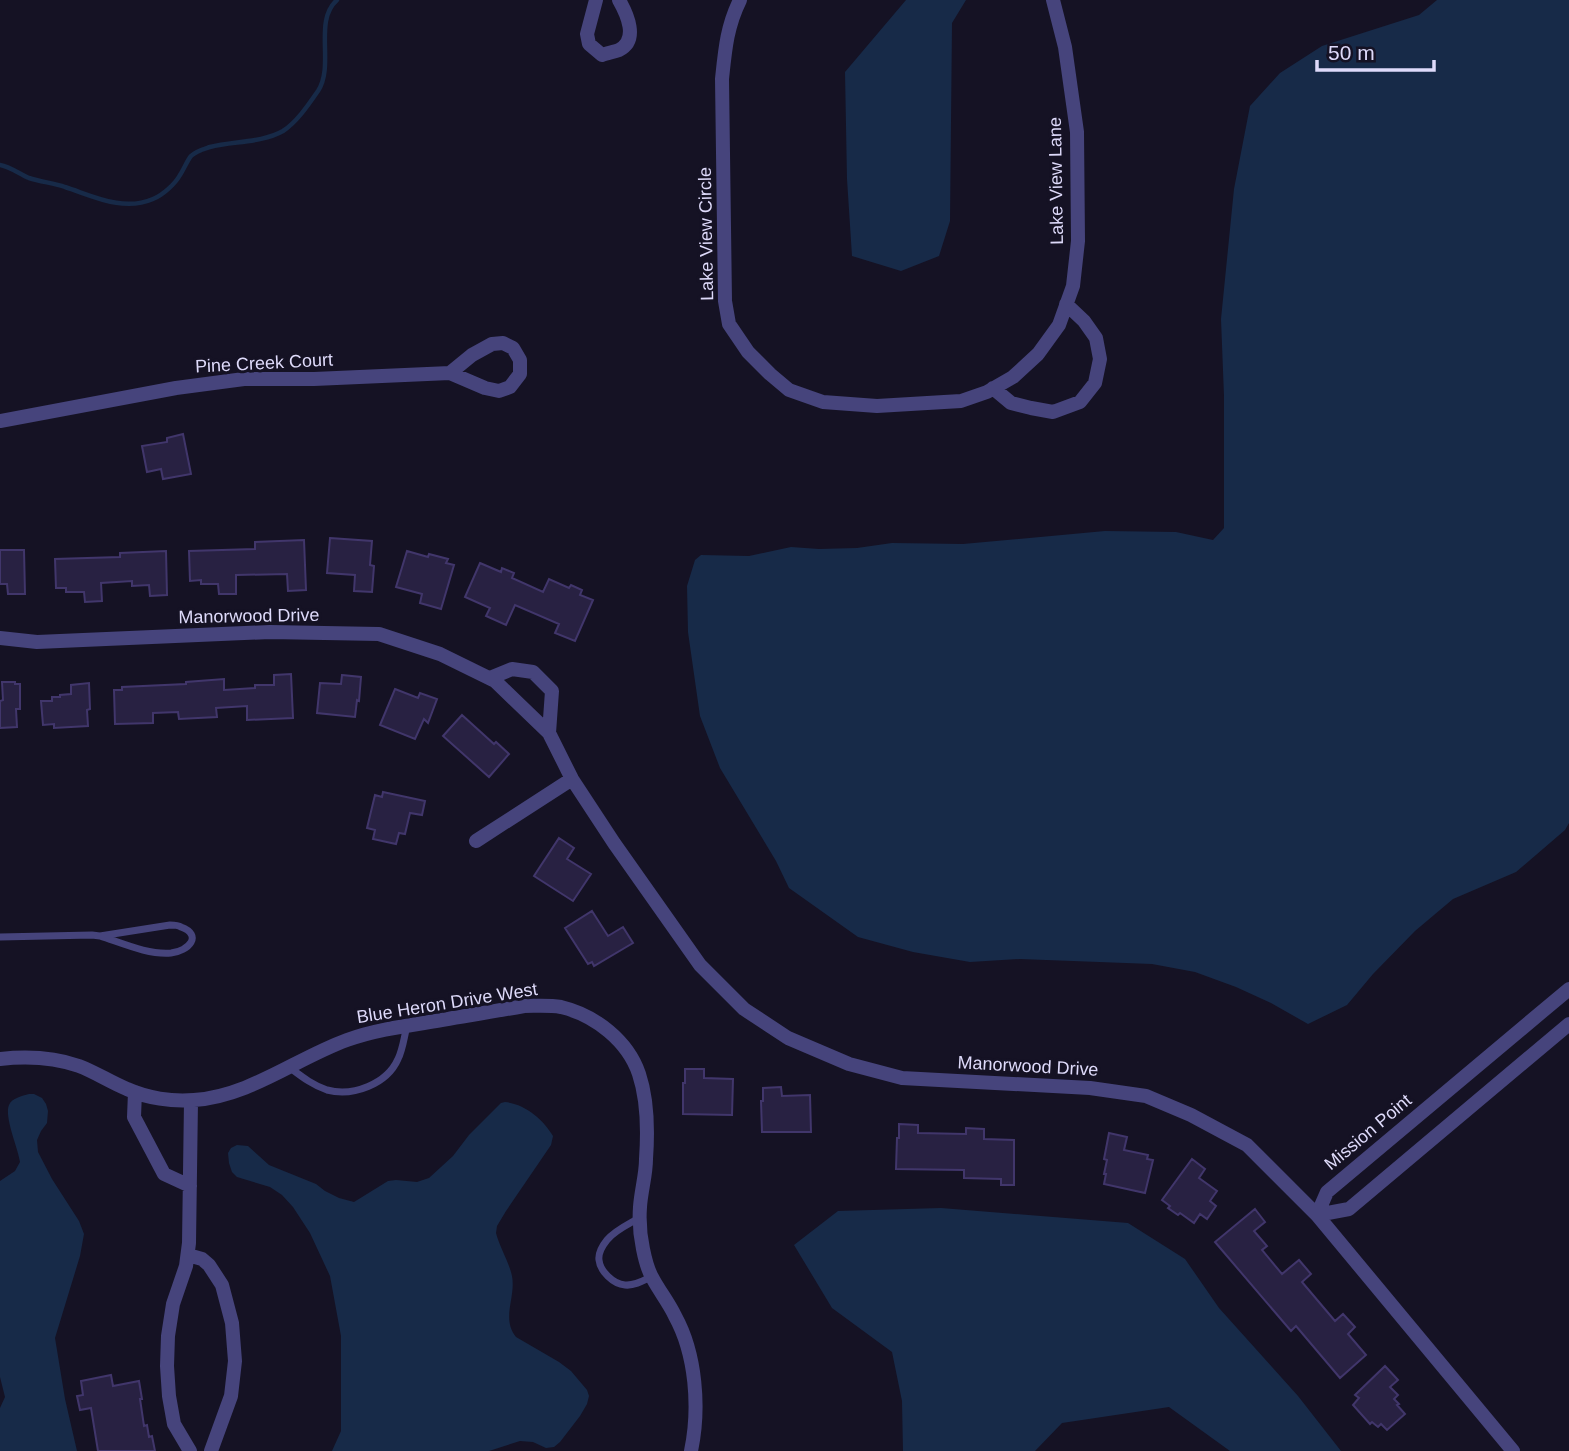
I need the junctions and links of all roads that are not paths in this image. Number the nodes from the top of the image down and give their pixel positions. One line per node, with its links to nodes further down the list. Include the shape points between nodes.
1 (596, 0): 2 (street, via 587,34 589,44 602,55 622,49 629,39 630,22)
2 (619, 0)
3 (740, 0): 8 (street, Lake View Circle, via 725,43 722,79 729,324 748,352 789,390 823,402 877,406 961,401)
4 (1054, 0): 5 (street, Lake View Lane, via 1077,132 1078,241 1073,286)
5 (1066, 304): 6 (street, Lake View Lane, via 1059,326); 8 (street, via 1096,338 1100,359 1095,383 1080,402 1054,412 1011,403)
6 (1038, 354): 8 (street, Lake View Circle)
7 (450, 373): 7 (street, Pine Creek Court, via 492,344 513,348 520,360 520,374 510,387 499,391); 9 (street, Pine Creek Court, via 222,381)
8 (993, 388)
9 (0, 421)
10 (0, 638): 11 (street, Manorwood Drive, via 37,642 270,632 379,634 440,654)
11 (490, 678): 12 (street, Manorwood Drive); 12 (street, via 512,669 533,672 552,691)
12 (549, 733): 13 (street, Manorwood Drive)
13 (572, 779): 14 (street); 25 (street, Manorwood Drive, via 700,965 744,1009 788,1038 849,1064 902,1078 1090,1088 1146,1096 1247,1145)
14 (475, 841)
15 (100, 936): 15 (lane, via 167,953 181,952 191,943 188,931 170,925); 16 (lane)
16 (0, 937)
17 (1569, 989): 25 (street, Mission Point, via 1327,1192)
18 (1569, 1024): 25 (street, via 1349,1209)
19 (407, 1026): 21 (street, Blue Heron Drive West, via 349,1039); 21 (lane, via 398,1059 387,1076 372,1084 343,1092 326,1089); 26 (street, Blue Heron Drive West, via 545,1005 579,1013 608,1031 633,1060 644,1093 646,1160)
20 (0, 1059): 22 (street, Blue Heron Drive West, via 61,1060)
21 (289, 1067): 23 (street, Blue Heron Drive West, via 231,1094)
22 (135, 1092): 23 (street, Blue Heron Drive West); 24 (street, via 134,1118 164,1174)
23 (191, 1101): 24 (street)
24 (190, 1186): 27 (street)
25 (1317, 1215): 32 (street, Manorwood Drive)
26 (640, 1217): 28 (street, Blue Heron Drive West); 28 (lane, via 609,1238 599,1262 611,1279 623,1285)
27 (188, 1255): 29 (street, via 173,1304 167,1366 174,1424); 30 (street, via 209,1265 222,1285 232,1323 235,1361 231,1396)
28 (651, 1277): 31 (street, Blue Heron Drive West, via 678,1320 689,1352 695,1387)
29 (190, 1451)
30 (211, 1451)
31 (691, 1451)
32 (1513, 1451)

